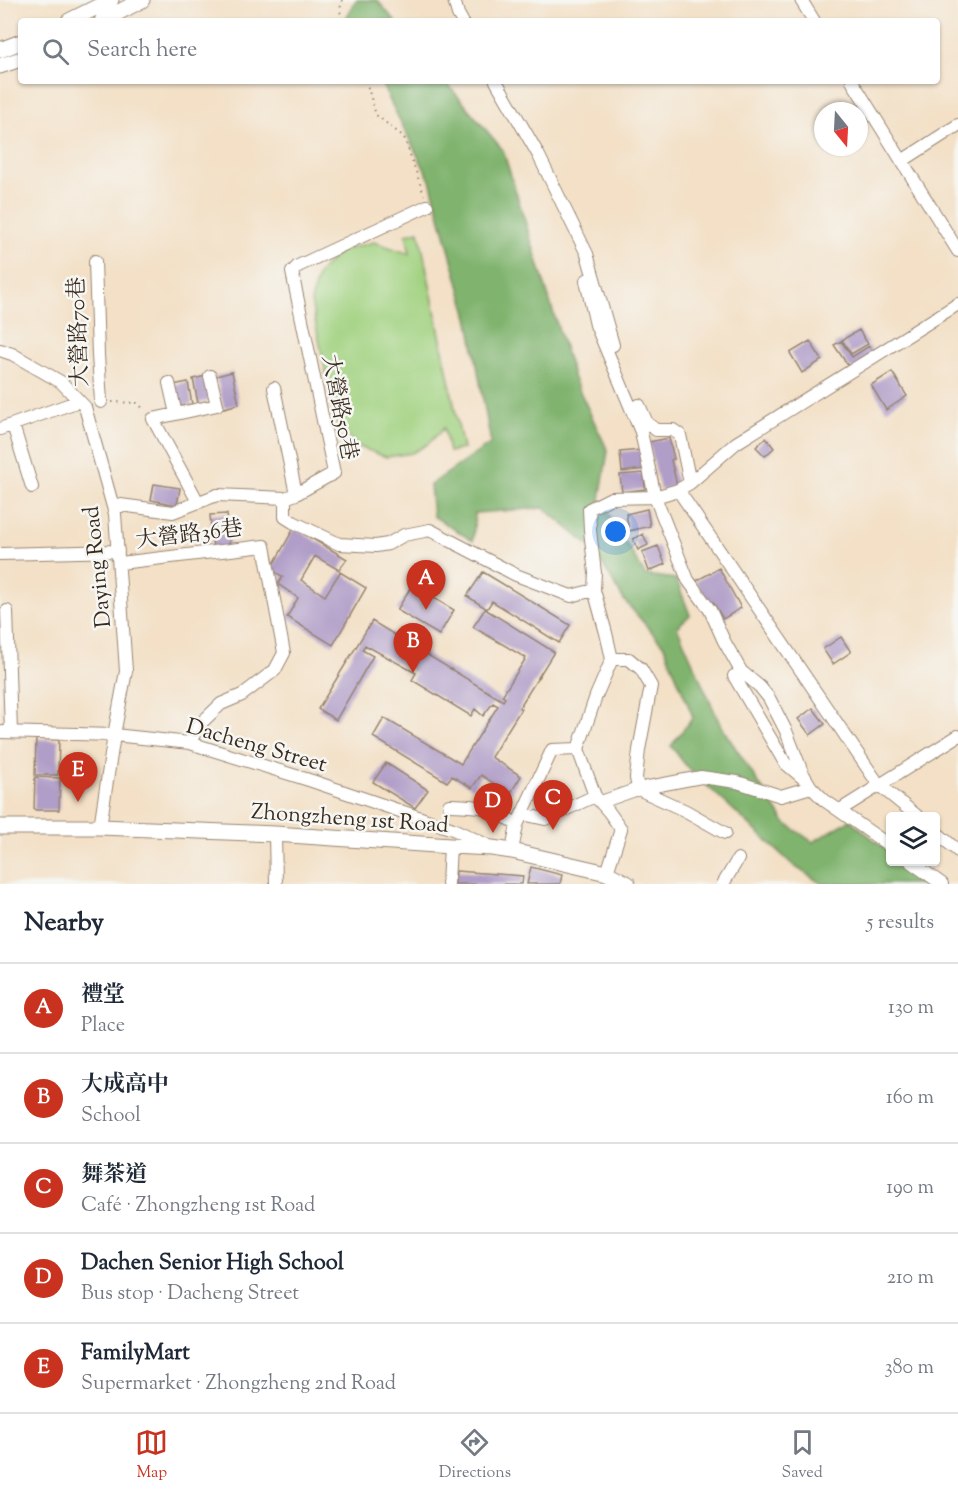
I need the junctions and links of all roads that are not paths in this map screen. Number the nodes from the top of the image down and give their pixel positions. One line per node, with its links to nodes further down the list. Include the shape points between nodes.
1 (111, 0): 5 (main road)
2 (142, 0): 6 (main road)
3 (454, 0): 7 (street)
4 (801, 0): 8 (street)
5 (75, 18)
6 (108, 18)
7 (460, 18)
8 (812, 18)
9 (18, 43): 10 (main road)
10 (0, 50)
11 (18, 60): 12 (main road)
12 (0, 66)
13 (498, 84): 20 (street, via 543,164 587,254)
14 (854, 84): 16 (street)
15 (958, 126): 16 (street)
16 (902, 161): 18 (street)
17 (427, 206): 34 (street, 大營路50巷, via 292,272 334,473)
18 (958, 251)
19 (95, 261): 27 (street, 大營路70巷)
20 (593, 276): 31 (street, via 610,340 647,423 656,430 673,430 680,435); 35 (street, via 586,281 596,325 638,424)
21 (958, 304): 31 (street, via 736,443)
22 (0, 350): 26 (street, Daying Road, via 61,382)
23 (210, 376): 28 (street, via 217,405)
24 (169, 383): 28 (street)
25 (274, 388): 34 (street)
26 (79, 401): 29 (street); 37 (street, Daying Road, via 85,407)
27 (102, 402)
28 (176, 414): 36 (street, via 153,419)
29 (13, 425): 30 (street); 32 (street)
30 (0, 429)
31 (690, 483): 33 (street)
32 (32, 487)
33 (678, 490): 35 (street); 50 (street)
34 (290, 496): 36 (street, via 217,495); 40 (street, via 285,517 339,544 376,546 430,530 516,575 571,596)
35 (655, 497): 40 (street, via 611,498 589,509 596,573); 49 (street, via 688,580 710,610 741,671 770,698)
36 (198, 502): 37 (street, via 173,512)
37 (112, 504): 39 (street, Daying Road)
38 (0, 554): 39 (street, 大營路36巷)
39 (119, 557): 45 (street, Daying Road, via 126,670); 47 (street, 大營路36巷, via 264,546 284,653 275,670 242,695 221,704 198,726)
40 (594, 590): 42 (street)
41 (7, 611): 44 (street)
42 (612, 659): 48 (street); 51 (street, via 629,658 651,686 639,750)
43 (734, 676): 49 (street, via 785,763)
44 (5, 732): 45 (street, Dacheng Street)
45 (114, 735): 47 (street, Dacheng Street); 57 (street, Daying Road)
46 (958, 736): 50 (street)
47 (190, 744): 64 (street, Dacheng Street, via 453,828)
48 (578, 749): 52 (street); 56 (street, via 552,750)
49 (810, 784): 51 (street, via 781,795 737,782 701,777); 54 (street)
50 (879, 785): 54 (street); 55 (street)
51 (638, 789): 52 (street); 59 (street)
52 (598, 799): 56 (street, via 544,819); 69 (street, via 621,829)
53 (449, 805): 56 (street, via 483,807)
54 (840, 810): 62 (street)
55 (912, 812)
56 (520, 820): 65 (street)
57 (100, 826): 58 (main road, Zhongzheng 1st Road); 60 (main road, Zhongzheng 1st Road)
58 (0, 827)
59 (725, 832)
60 (275, 834): 63 (main road, Zhongzheng 1st Road); 70 (street)
61 (940, 836): 66 (street)
62 (886, 842)
63 (450, 846): 64 (main road, Zhongzheng 1st Road); 71 (street)
64 (492, 848): 65 (main road, Zhongzheng 1st Road)
65 (512, 851): 69 (main road, Zhongzheng 1st Road)
66 (958, 852)
67 (738, 859): 73 (street)
68 (918, 866): 74 (street)
69 (607, 873): 72 (main road, Zhongzheng 1st Road)
70 (276, 884)
71 (448, 884)
72 (628, 884)
73 (723, 884)
74 (942, 884)

